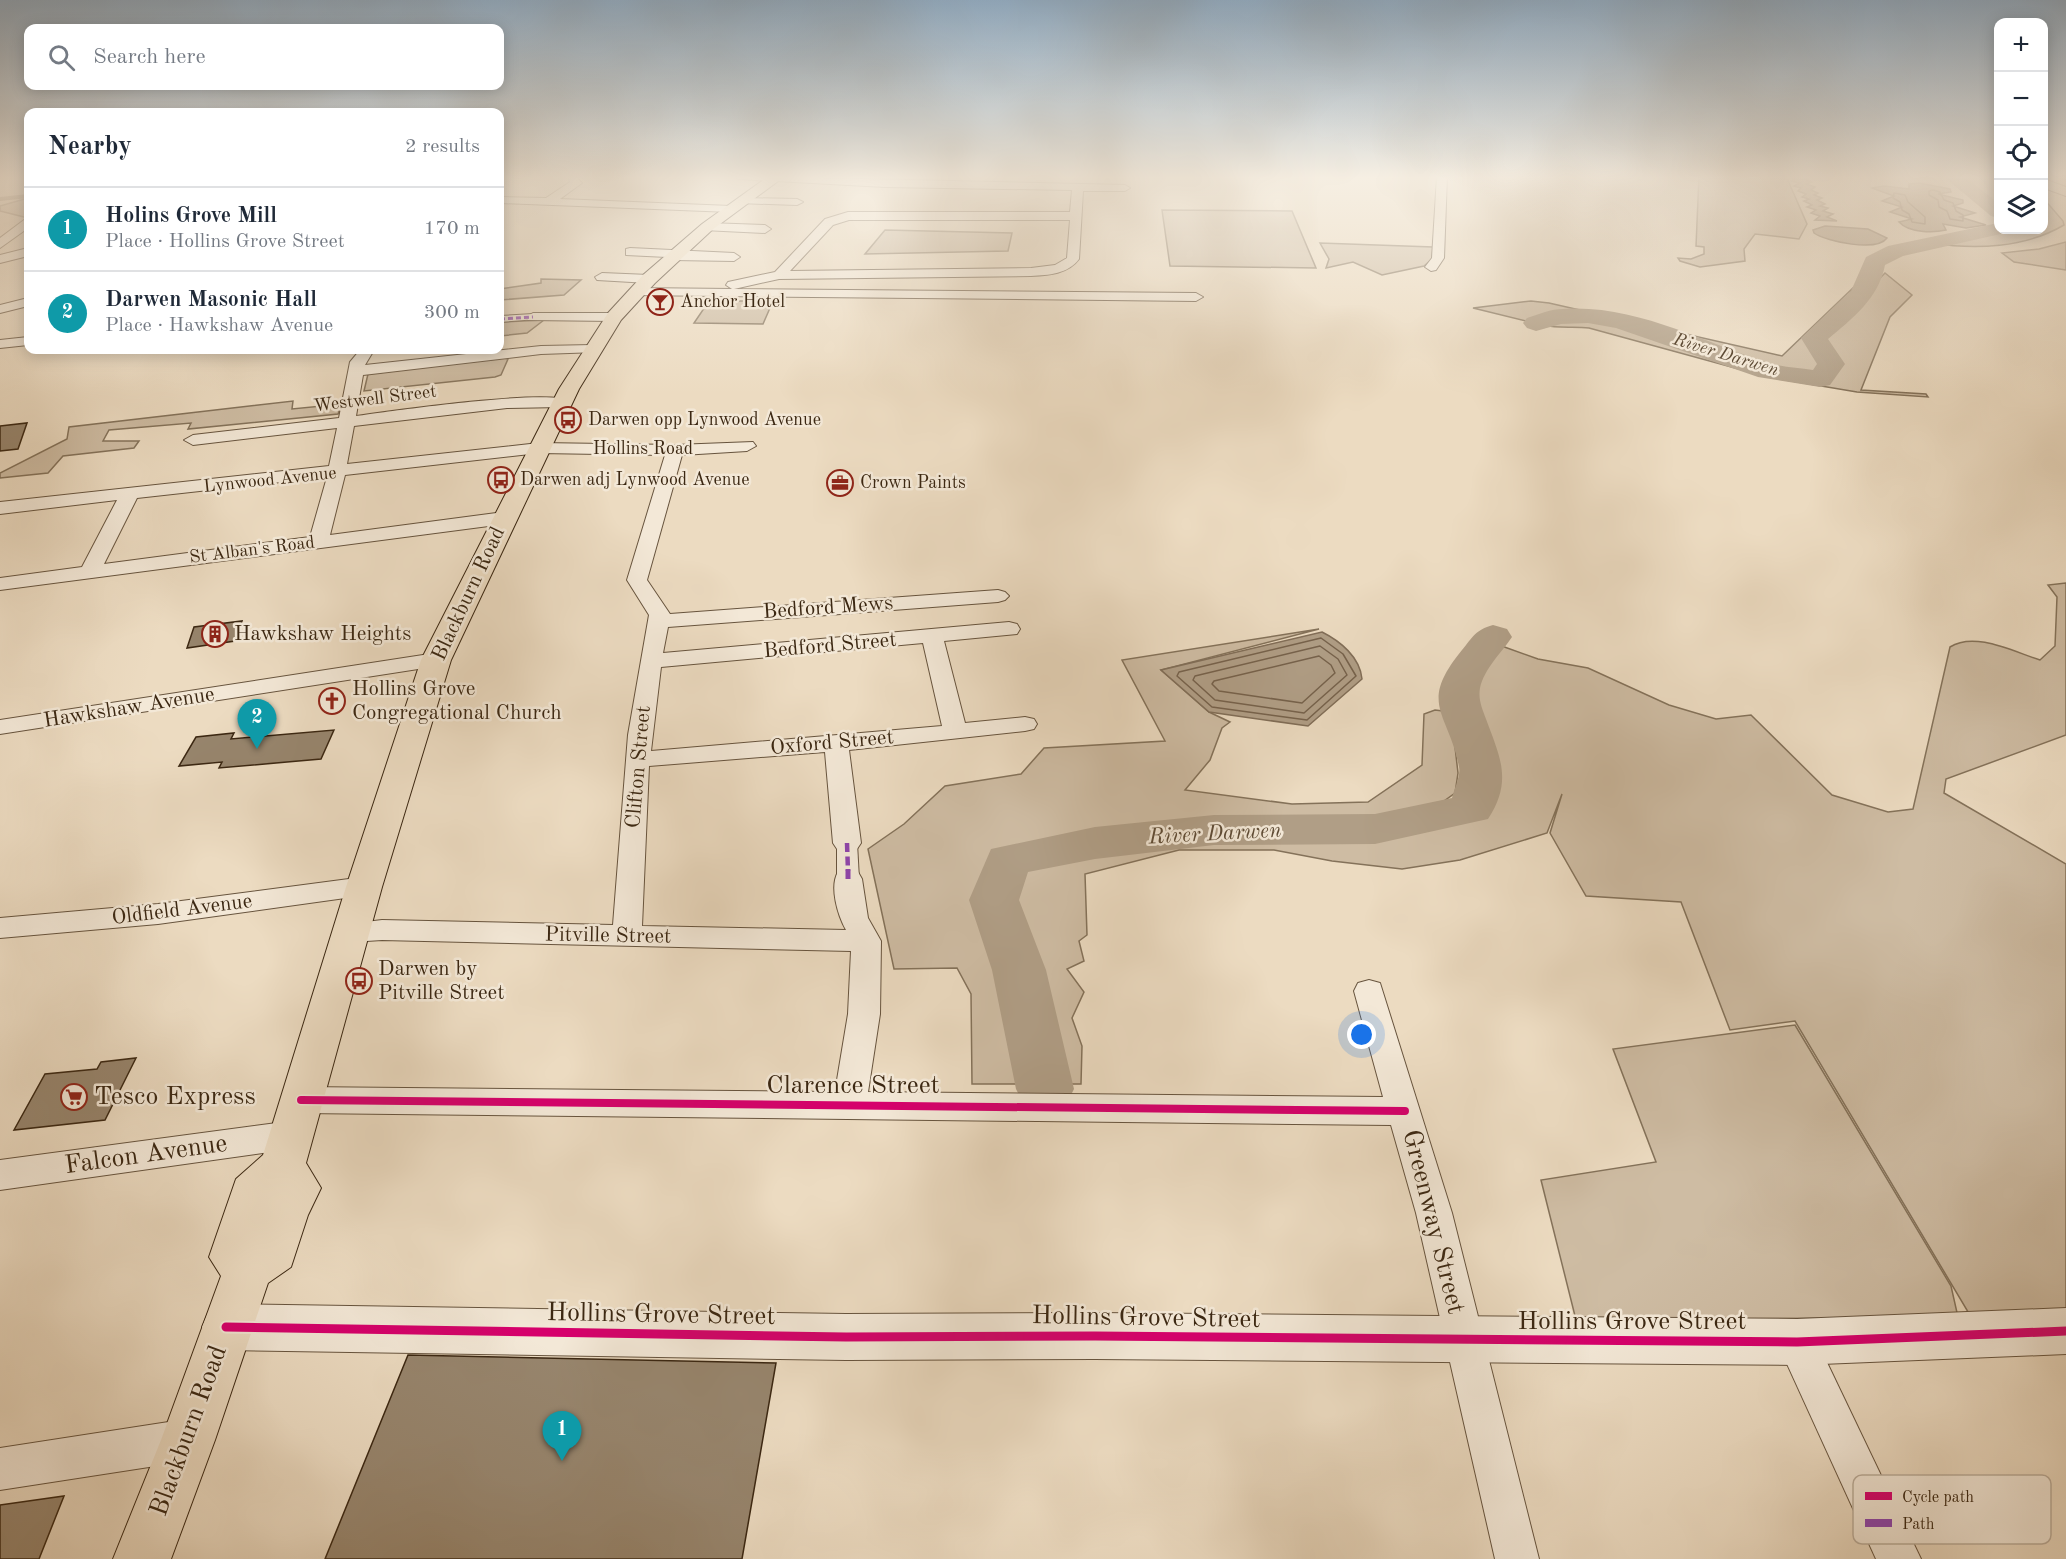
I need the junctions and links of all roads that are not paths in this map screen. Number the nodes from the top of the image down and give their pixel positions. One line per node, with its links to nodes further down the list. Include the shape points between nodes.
1 (682, 249): 7 (highway, Blackburn Road)
2 (804, 249): 11 (street)
3 (1073, 249): 11 (street, via 1069,264 1052,270)
4 (1438, 249): 10 (street, via 1438,258)
5 (630, 252): 7 (street)
6 (24, 253): 9 (street)
7 (675, 255): 8 (street); 13 (highway, Blackburn Road)
8 (734, 257)
9 (0, 259)
10 (1431, 267)
11 (779, 275): 15 (street)
12 (602, 278): 13 (street)
13 (649, 279): 14 (highway, Blackburn Road)
14 (636, 292): 15 (street); 20 (highway, Blackburn Road)
15 (705, 292): 16 (street)
16 (1196, 297)
17 (24, 303): 18 (street)
18 (0, 309)
19 (532, 317): 20 (street); 21 (street)
20 (614, 317): 24 (highway, Blackburn Road)
21 (504, 319)
22 (24, 341): 23 (street)
23 (0, 344)
24 (593, 349): 26 (street, via 541,350); 27 (highway, Blackburn Road)
25 (364, 354): 26 (street)
26 (356, 370): 28 (street)
27 (562, 402): 28 (street, Westwell Street, via 507,403); 31 (highway, Blackburn Road)
28 (345, 422): 29 (street, Westwell Street); 33 (street)
29 (193, 440)
30 (747, 446): 32 (street, Hollins Road)
31 (539, 448): 32 (street, Hollins Road); 33 (street, Lynwood Avenue); 36 (highway, Blackburn Road)
32 (675, 450): 41 (street, via 637,580)
33 (337, 472): 34 (street, Lynwood Avenue); 37 (street)
34 (129, 496): 35 (street, Lynwood Avenue); 38 (street)
35 (0, 508)
36 (504, 518): 37 (street, St Alban's Road); 44 (highway, Blackburn Road)
37 (319, 541): 38 (street, St Alban's Road)
38 (90, 571): 39 (street, St Alban's Road)
39 (0, 584)
40 (998, 596): 41 (street, Bedford Mews)
41 (653, 612): 45 (street, Clifton Street)
42 (1009, 629): 43 (street, Bedford Street)
43 (932, 636): 45 (street, Bedford Street); 48 (street)
44 (436, 660): 47 (street, Hawkshaw Avenue); 53 (highway, Blackburn Road)
45 (651, 661): 50 (street, Clifton Street)
46 (1025, 724): 48 (street, Oxford Street)
47 (0, 727)
48 (956, 731): 49 (street, Oxford Street)
49 (836, 744): 50 (street, Oxford Street); 51 (street)
50 (638, 759): 56 (street, Clifton Street)
51 (847, 843): 52 (street)
52 (848, 879): 57 (street, via 854,918)
53 (364, 887): 54 (street, Oldfield Avenue, via 158,914); 55 (highway, Blackburn Road)
54 (0, 928)
55 (351, 932): 56 (street, Pitville Street); 59 (highway, Blackburn Road)
56 (627, 937): 57 (street, Pitville Street)
57 (866, 941): 60 (street, via 864,1014)
58 (1369, 991): 61 (street, Greenway Street)
59 (301, 1100): 60 (street, Clarence Street); 62 (highway, Blackburn Road)
60 (849, 1106): 61 (street, Clarence Street)
61 (1405, 1111): 66 (street, Greenway Street, via 1434,1213)
62 (287, 1150): 63 (street, Falcon Avenue); 64 (highway, Blackburn Road, via 298,1188 274,1252 248,1269)
63 (0, 1175)
64 (226, 1327): 66 (street, Hollins Grove Street); 68 (highway, Blackburn Road)
65 (2066, 1331): 67 (street, Hollins Grove Street)
66 (1463, 1341): 67 (street, Hollins Grove Street); 73 (street, Greenway Street)
67 (1797, 1342): 70 (street)
68 (188, 1440): 69 (street); 72 (highway, Blackburn Road)
69 (0, 1469)
70 (1860, 1475)
71 (1892, 1544): 74 (street)
72 (142, 1559)
73 (1517, 1559)
74 (1899, 1559)

